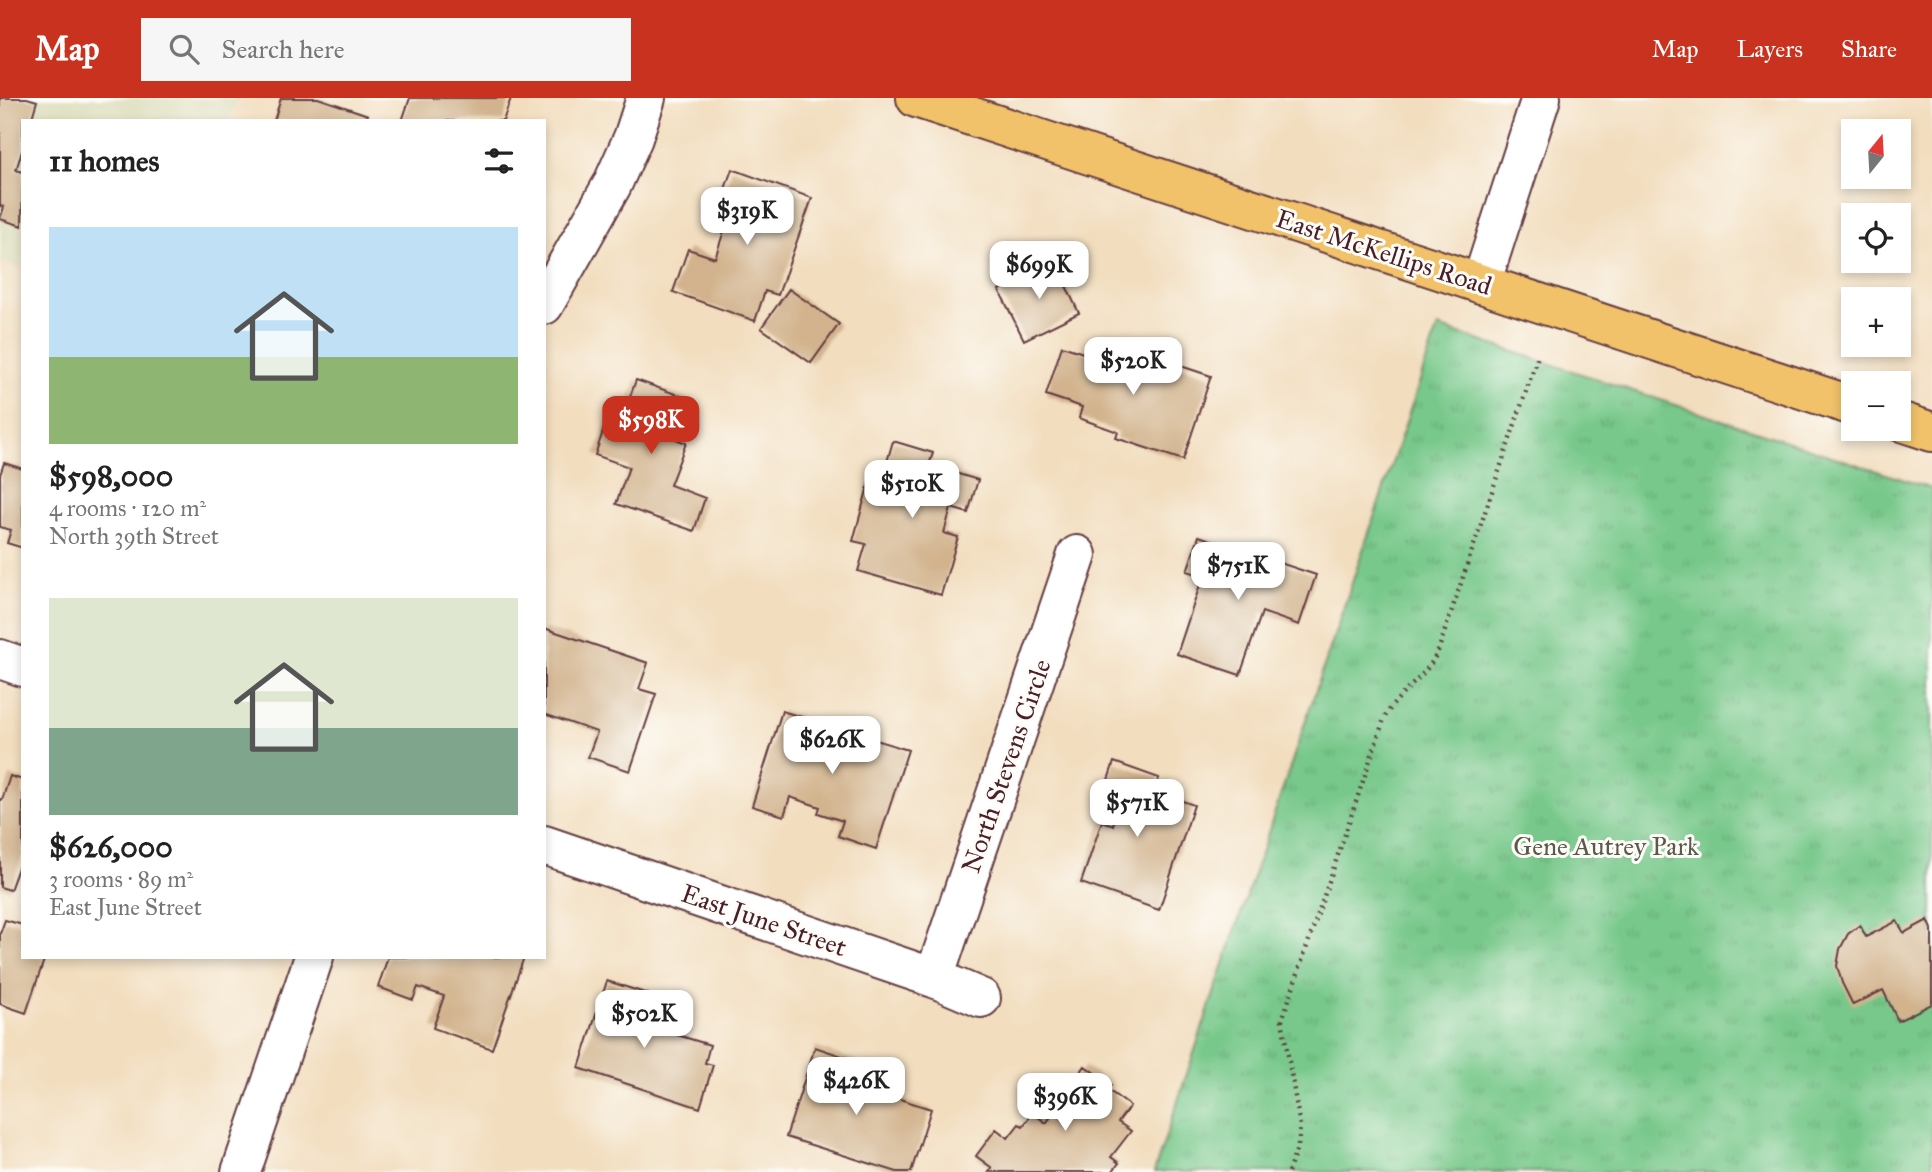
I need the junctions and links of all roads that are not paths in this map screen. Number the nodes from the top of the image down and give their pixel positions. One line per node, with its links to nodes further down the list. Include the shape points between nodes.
1 (646, 98): 5 (street, via 612,186)
2 (917, 98): 4 (main road, East McKellips Road)
3 (1541, 98): 4 (street)
4 (1481, 284): 6 (main road, East McKellips Road)
5 (546, 302)
6 (1841, 402)
7 (1911, 425): 8 (main road)
8 (1932, 432)
9 (1077, 555): 14 (street, North Stevens Circle)
10 (0, 659): 11 (street)
11 (21, 666)
12 (546, 846): 14 (street, East June Street)
13 (313, 959): 16 (street)
14 (934, 978): 15 (street, East June Street)
15 (981, 998)
16 (241, 1172)

